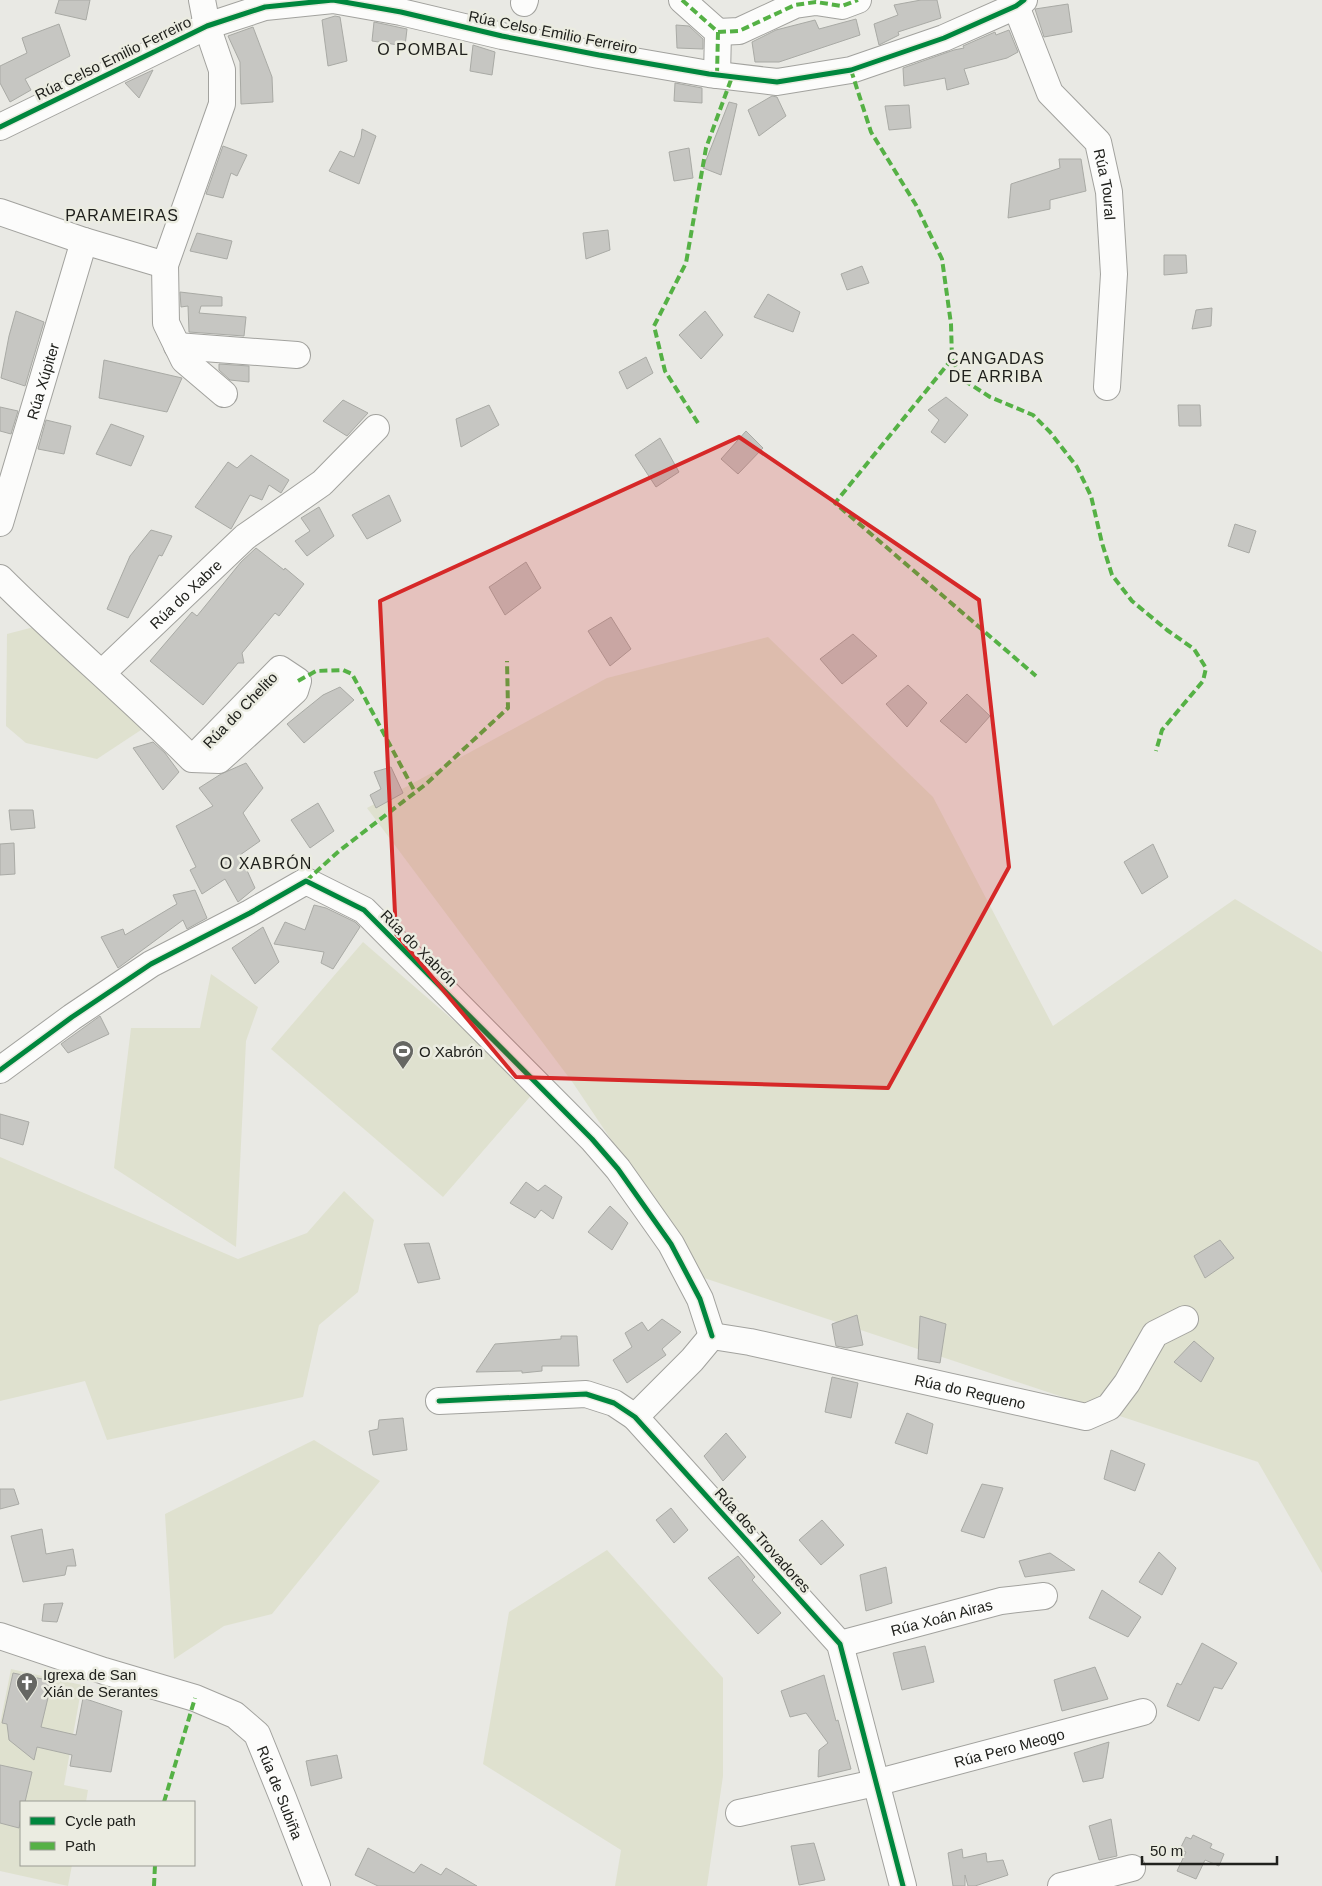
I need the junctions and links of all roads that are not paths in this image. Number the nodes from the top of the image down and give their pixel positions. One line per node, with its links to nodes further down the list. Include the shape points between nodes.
1 (202, 0): 5 (street)
2 (682, 0): 6 (street)
3 (858, 0): 6 (street, via 842,6 816,2 795,5 739,32)
4 (1020, 3): 7 (street, Rúa Celso Emilio Ferreiro, via 944,38 851,70 777,82); 14 (street, Rúa Toural, via 1050,93 1098,142 1109,192 1114,274)
5 (207, 26): 7 (street, Rúa Celso Emilio Ferreiro, via 264,6 333,0 599,55); 8 (street, Rúa Celso Emilio Ferreiro); 11 (street, via 222,70 222,104)
6 (718, 32): 7 (street)
7 (717, 75)
8 (0, 127)
9 (0, 212): 10 (street)
10 (84, 241): 11 (street); 17 (street, Rúa Xúpiter)
11 (165, 264): 12 (street, via 166,323)
12 (177, 346): 13 (street); 15 (street, via 184,360)
13 (297, 355)
14 (1107, 387)
15 (224, 394)
16 (376, 428): 19 (street, Rúa do Xabre, via 322,483 245,537)
17 (0, 523)
18 (0, 578): 19 (street)
19 (102, 673): 20 (street, Rúa do Chelito)
20 (192, 759)
21 (0, 1070): 23 (street, Rúa do Xabrón, via 151,964 306,881 364,910 592,1139 618,1169 671,1244 700,1299)
22 (1185, 1318): 23 (street, Rúa do Requeno, via 1155,1334 1109,1408 1086,1417)
23 (712, 1336): 25 (street)
24 (439, 1401): 25 (street, Rúa dos Trovadores, via 586,1394 614,1403)
25 (635, 1417): 28 (street, Rúa dos Trovadores)
26 (1044, 1596): 28 (street, Rúa Xoán Airas, via 1001,1601)
27 (0, 1636): 33 (street, Rúa de Subiña, via 195,1698 234,1715 257,1734)
28 (840, 1644): 30 (street, Rúa dos Trovadores)
29 (1143, 1712): 30 (street, Rúa Pero Meogo)
30 (875, 1783): 31 (street); 34 (street, Rúa dos Trovadores)
31 (739, 1813)
32 (1132, 1868): 35 (street)
33 (317, 1886)
34 (903, 1886)
35 (1061, 1886)

